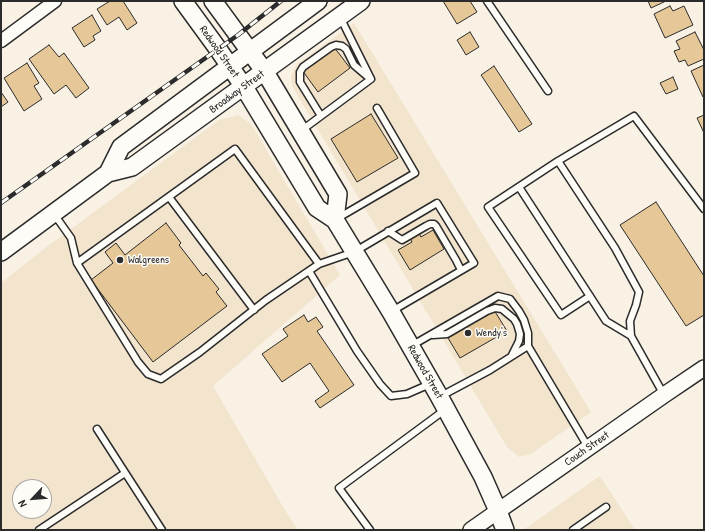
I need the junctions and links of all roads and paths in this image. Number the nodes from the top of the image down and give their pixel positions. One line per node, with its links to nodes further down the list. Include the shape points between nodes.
1 (55, 1): 8 (street)
2 (183, 1): 10 (main road, Redwood Street)
3 (213, 1): 9 (main road)
4 (318, 1): 9 (main road, Broadway Street)
5 (361, 1): 7 (main road, Broadway Street)
6 (488, 1): 14 (lane)
7 (339, 16): 11 (main road, Broadway Street); 12 (lane)
8 (1, 41)
9 (250, 51): 10 (main road, Broadway Street); 11 (main road)
10 (230, 66): 13 (main road, Redwood Street); 19 (main road, Broadway Street, via 121,147)
11 (265, 72): 13 (main road, Broadway Street); 17 (main road)
12 (371, 79): 16 (lane); 16 (lane, via 354,65 342,46 331,47 303,67 300,82)
13 (244, 87): 19 (main road, Broadway Street, via 132,167); 24 (main road, Redwood Street, via 317,208)
14 (548, 91)
15 (376, 108): 24 (lane, via 415,173)
16 (321, 116): 17 (lane)
17 (301, 131): 24 (main road, via 338,194)
18 (558, 161): 20 (lane); 22 (lane, via 634,116); 36 (lane, via 615,248 639,292 630,321)
19 (108, 173): 23 (main road, Broadway Street)
20 (519, 187): 32 (lane); 32 (lane, via 488,207 561,315)
21 (169, 197): 28 (lane); 29 (lane, via 235,149); 33 (lane)
22 (704, 209)
23 (54, 213): 26 (main road, Broadway Street); 28 (lane, via 71,238)
24 (335, 220): 27 (main road, Redwood Street)
25 (388, 231): 27 (lane); 30 (lane, via 402,240 434,224); 30 (lane, via 437,203 474,263)
26 (1, 252)
27 (354, 252): 29 (lane); 34 (main road, Redwood Street)
28 (77, 263): 33 (lane, via 138,362 148,374 161,379)
29 (318, 264): 31 (lane)
30 (461, 270): 34 (lane)
31 (309, 271): 33 (lane); 42 (lane, via 357,351 391,396 407,394)
32 (590, 296): 36 (lane, via 606,320)
33 (254, 310)
34 (391, 312): 38 (main road, Redwood Street)
35 (431, 335): 37 (lane, via 498,296 510,299 519,311 528,333); 38 (lane); 39 (lane, via 447,334 486,311 502,309 514,319 520,334)
36 (631, 336): 41 (lane)
37 (528, 346): 39 (lane); 44 (lane)
38 (411, 347): 42 (main road, Redwood Street)
39 (512, 355): 42 (lane, via 490,370)
40 (704, 368): 41 (street, Couch Street)
41 (664, 395): 44 (street, Couch Street)
42 (439, 397): 47 (main road, Redwood Street, via 483,477); 50 (lane, via 339,488)
43 (97, 429): 45 (lane)
44 (588, 448): 47 (street, Couch Street)
45 (125, 473): 48 (lane); 49 (lane)
46 (606, 507): 53 (lane)
47 (498, 511): 51 (street, Couch Street); 52 (main road, Redwood Street)
48 (40, 530)
49 (162, 530)
50 (370, 530)
51 (471, 530)
52 (504, 530)
53 (573, 530)

